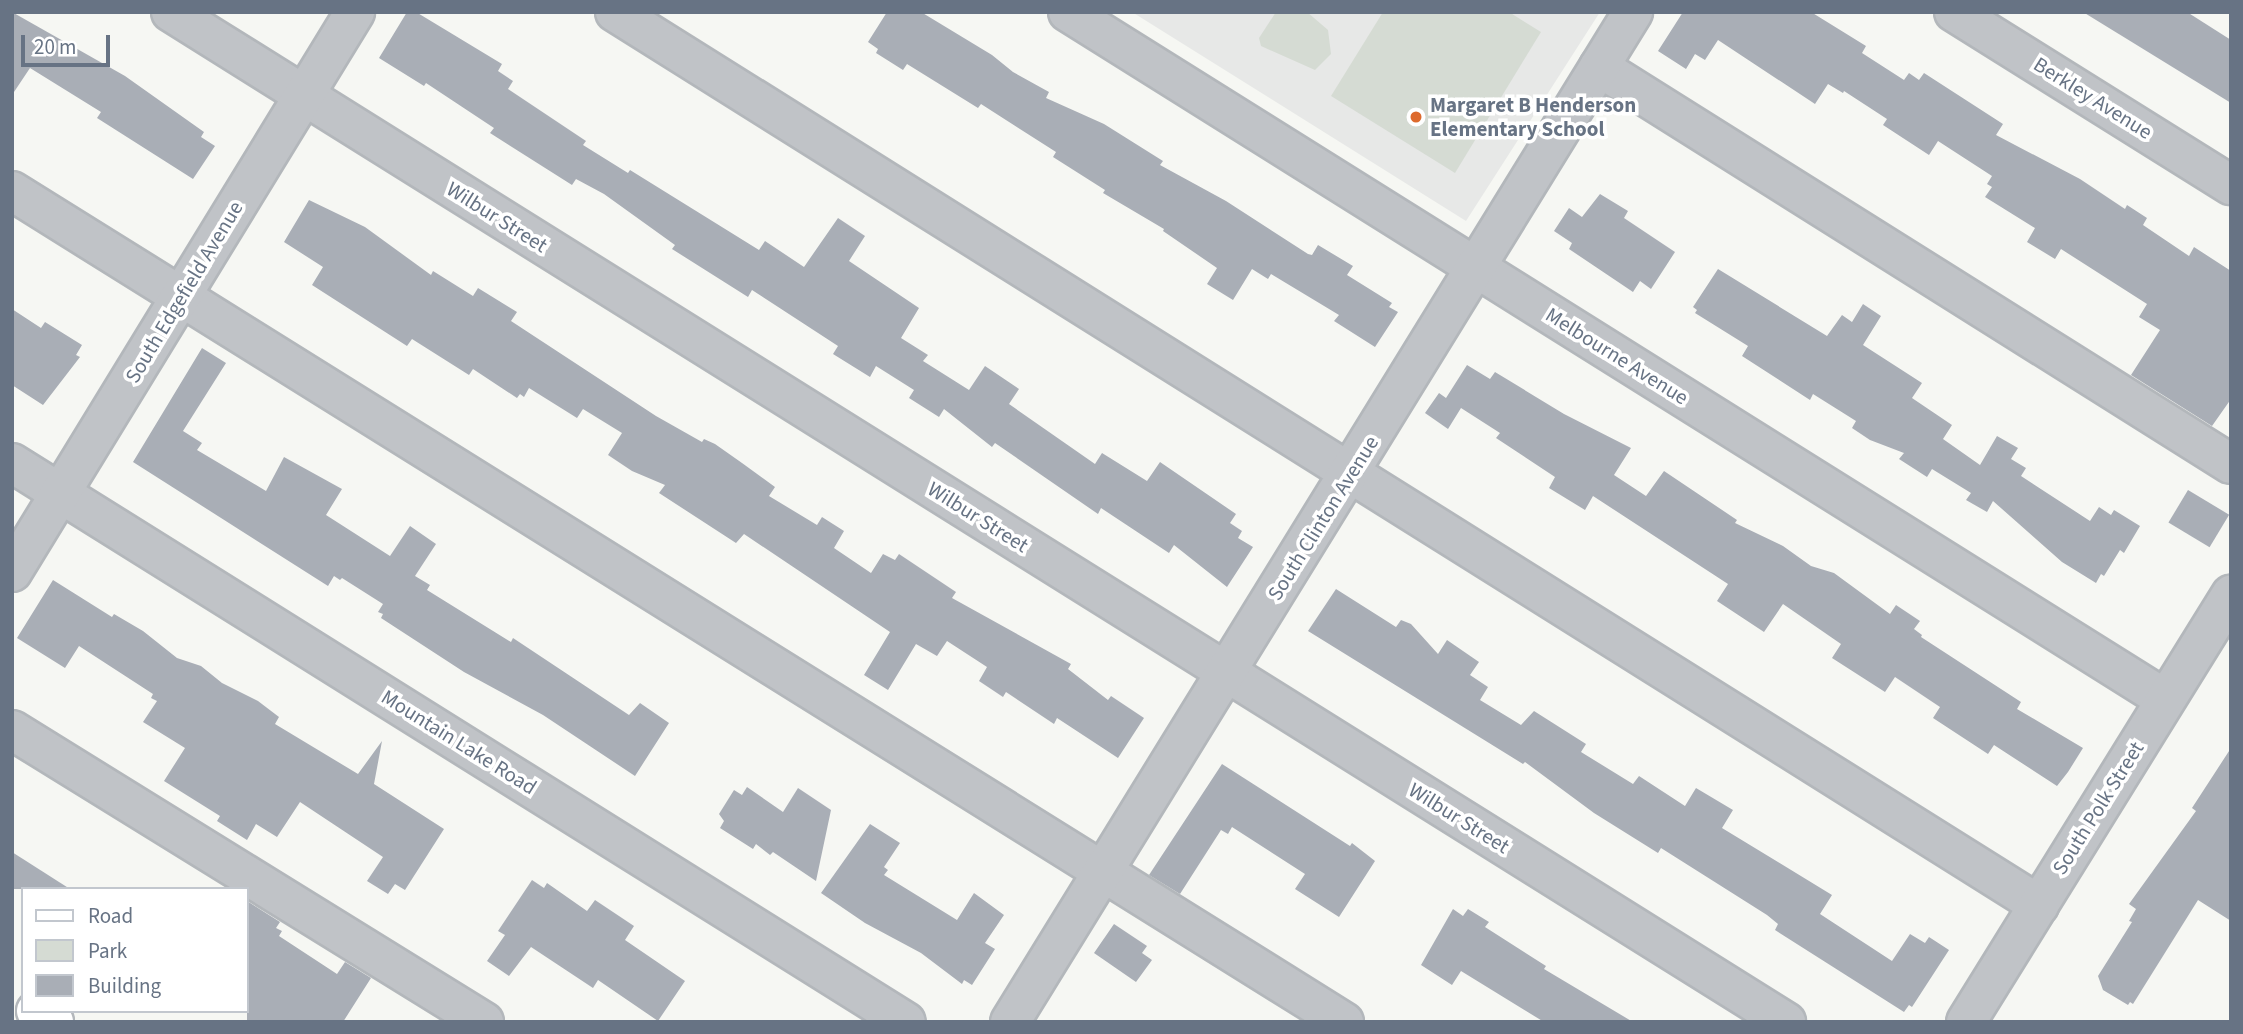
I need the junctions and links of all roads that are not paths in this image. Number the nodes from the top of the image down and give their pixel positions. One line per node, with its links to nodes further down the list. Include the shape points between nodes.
1 (171, 12): 8 (street, Wilbur Street)
2 (355, 12): 8 (street, South Edgefield Avenue)
3 (615, 12): 15 (street)
4 (1068, 12): 11 (street, Melbourne Avenue)
5 (1633, 12): 7 (street, South Clinton Avenue)
6 (1954, 12): 9 (street, Berkley Avenue)
7 (1599, 67): 11 (street, South Clinton Avenue); 14 (street)
8 (304, 96): 12 (street, South Edgefield Avenue); 19 (street, Wilbur Street)
9 (2231, 184)
10 (12, 191): 12 (street)
11 (1477, 268): 15 (street, South Clinton Avenue); 20 (street, Melbourne Avenue)
12 (181, 297): 16 (street, South Edgefield Avenue); 22 (street)
13 (12, 463): 16 (street, Mountain Lake Road)
14 (2231, 464)
15 (1351, 472): 19 (street, South Clinton Avenue); 23 (street)
16 (61, 493): 17 (street, South Edgefield Avenue); 25 (street, Mountain Lake Road)
17 (12, 572)
18 (2231, 595): 20 (street, South Polk Street)
19 (1227, 673): 22 (street, South Clinton Avenue); 28 (street, Wilbur Street)
20 (2165, 699): 23 (street, South Polk Street)
21 (12, 730): 24 (street)
22 (1103, 872): 26 (street, South Clinton Avenue); 27 (street)
23 (2039, 905): 29 (street, South Polk Street)
24 (484, 1022)
25 (906, 1022)
26 (1010, 1022)
27 (1344, 1022)
28 (1786, 1022)
29 (1966, 1022)

